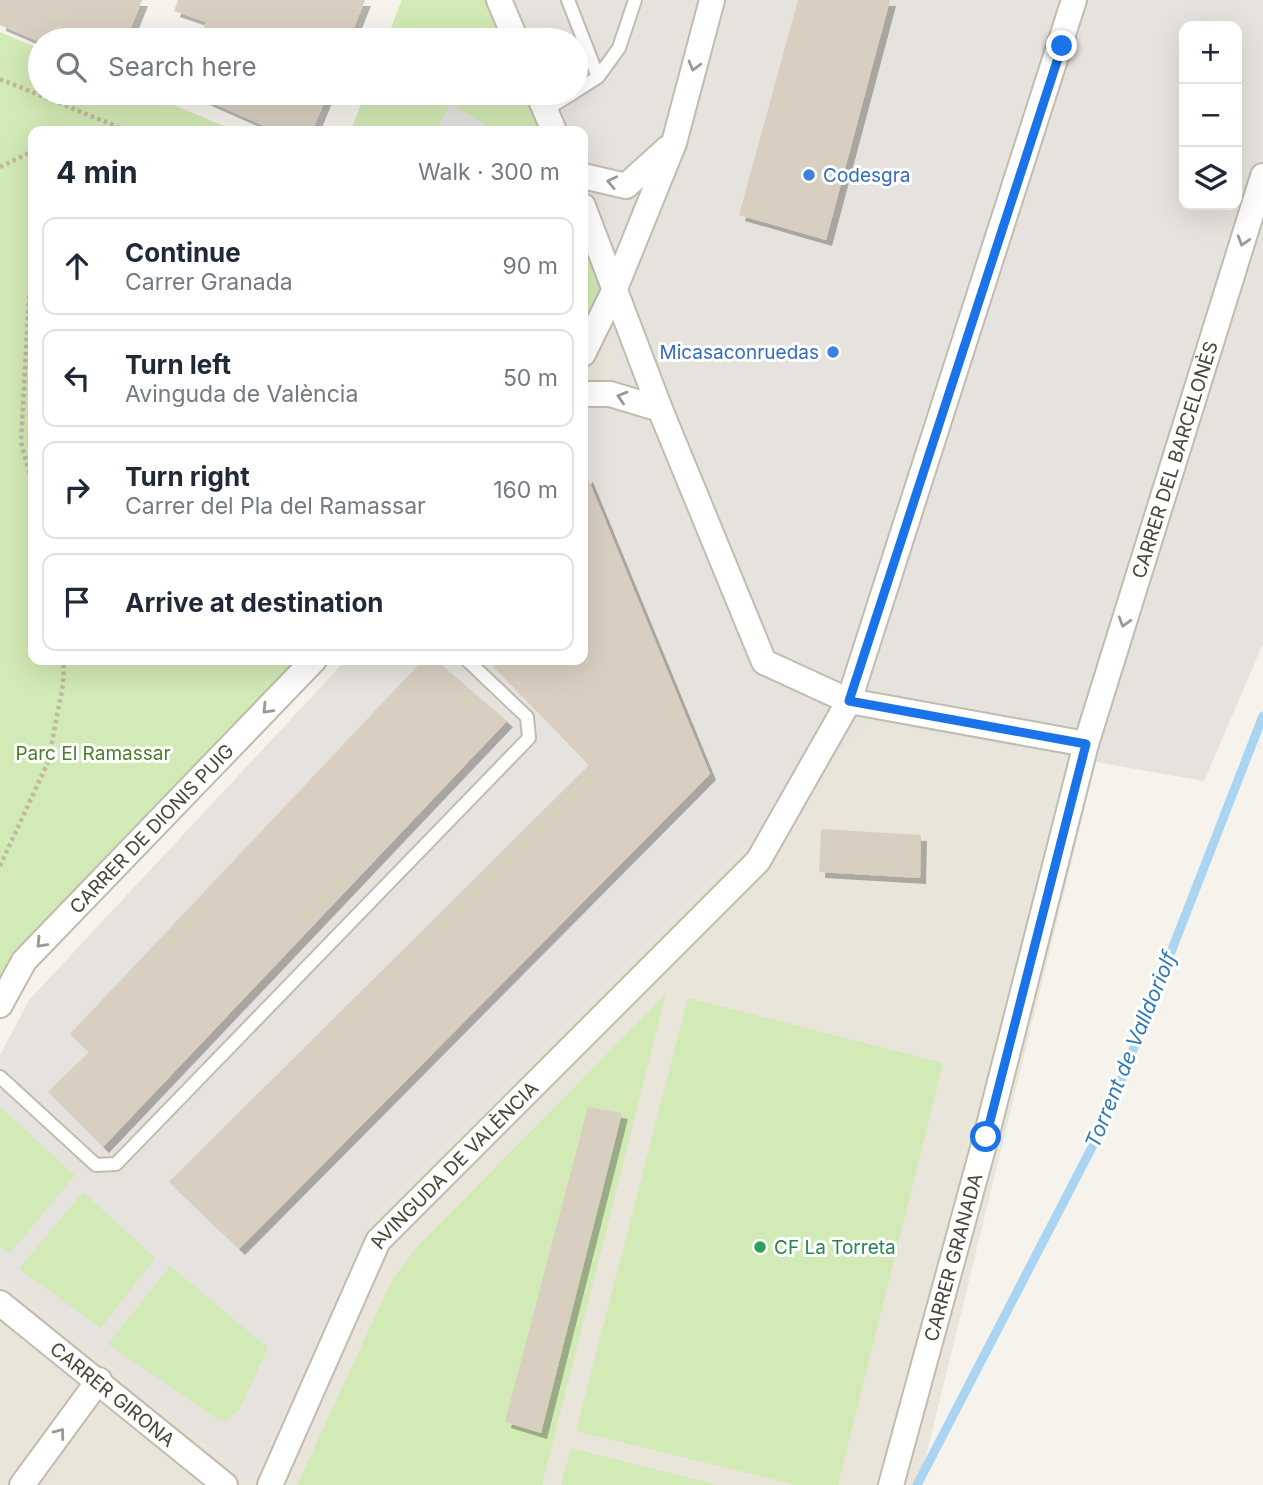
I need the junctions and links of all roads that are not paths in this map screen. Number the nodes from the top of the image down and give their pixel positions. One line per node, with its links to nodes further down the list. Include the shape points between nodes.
1 (499, 0): 6 (street)
2 (568, 0): 7 (lane)
3 (635, 0): 9 (lane, via 619,48)
4 (712, 0): 11 (street, one-way to 11)
5 (1074, 0): 21 (street, AVINGUDA DE VALÈNCIA)
6 (511, 28)
7 (579, 28)
8 (588, 51): 9 (lane)
9 (598, 77): 10 (lane)
10 (588, 83)
11 (674, 143): 13 (street, one-way to 13, via 626,186); 15 (street)
12 (1263, 176): 22 (street, CARRER DEL BARCELONÈS, one-way to 22)
13 (588, 177)
14 (588, 220): 15 (street)
15 (614, 291): 16 (street); 18 (street)
16 (588, 344)
17 (588, 394): 18 (street, one-way to 17, via 610,394)
18 (660, 409): 21 (street, via 764,662)
19 (309, 665): 23 (street, CARRER DE DIONIS PUIG, one-way to 23, via 24,961)
20 (472, 665): 24 (lane, via 527,718 529,738 117,1164 96,1165)
21 (849, 701): 22 (street); 29 (street, AVINGUDA DE VALÈNCIA, via 758,861 378,1241)
22 (1086, 744): 30 (street, CARRER GRANADA)
23 (0, 1005)
24 (0, 1077)
25 (0, 1303): 26 (street, CARRER GIRONA)
26 (99, 1380): 27 (street, one-way to 26); 28 (street, CARRER GIRONA)
27 (22, 1485)
28 (225, 1485)
29 (270, 1485)
30 (891, 1485)

